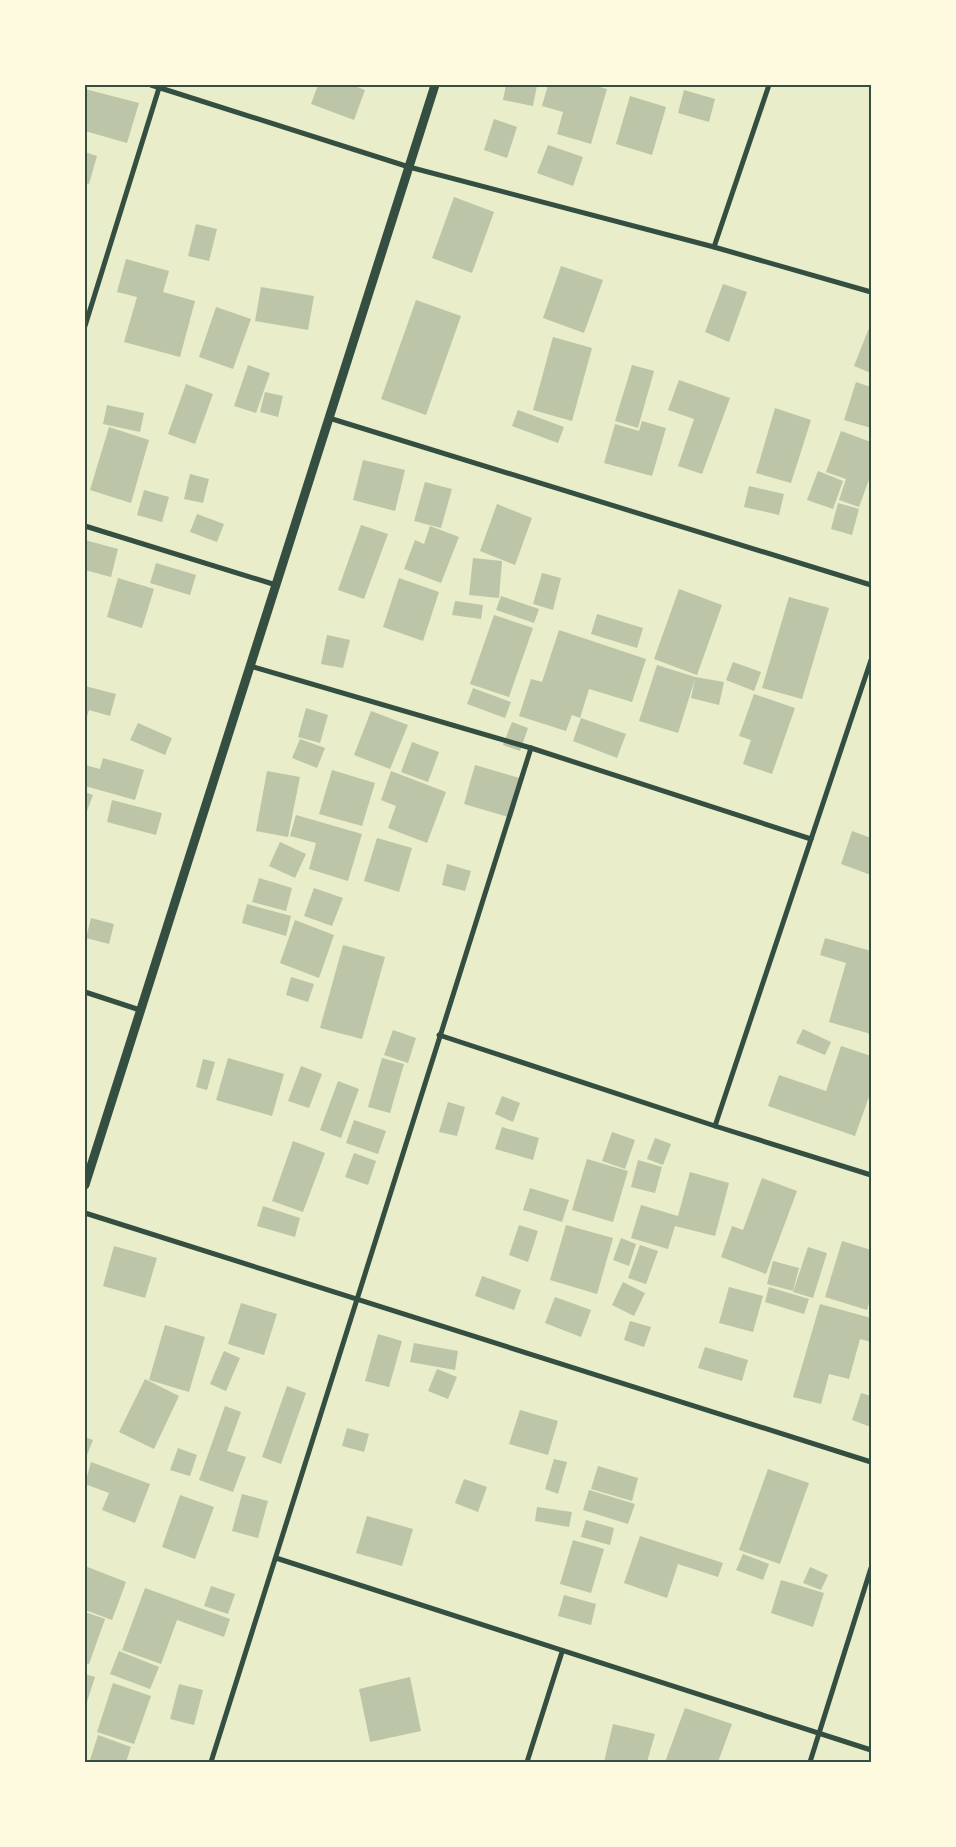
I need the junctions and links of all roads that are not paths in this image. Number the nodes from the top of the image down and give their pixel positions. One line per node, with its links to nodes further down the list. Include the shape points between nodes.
1 (151, 85): 4 (street)
2 (435, 85): 5 (street)
3 (769, 85): 6 (street)
4 (159, 88): 5 (street); 8 (street)
5 (409, 167): 6 (street); 9 (street)
6 (714, 246): 7 (street)
7 (871, 292)
8 (85, 326)
9 (329, 418): 11 (street); 12 (street)
10 (85, 526): 11 (street)
11 (276, 585): 14 (street)
12 (871, 585)
13 (871, 660): 16 (street)
14 (250, 666): 15 (street); 18 (street)
15 (531, 748): 16 (street); 19 (street)
16 (811, 839): 20 (street)
17 (85, 992): 18 (street)
18 (140, 1010): 22 (street)
19 (439, 1035): 20 (street); 24 (street)
20 (715, 1126): 21 (street)
21 (871, 1175)
22 (85, 1184)
23 (85, 1213): 24 (street)
24 (357, 1298): 25 (street); 26 (street)
25 (871, 1462)
26 (276, 1558): 28 (street); 31 (street)
27 (871, 1568): 29 (street)
28 (562, 1652): 29 (street); 32 (street)
29 (819, 1732): 30 (street); 33 (street)
30 (871, 1750)
31 (210, 1762)
32 (527, 1762)
33 (810, 1762)

